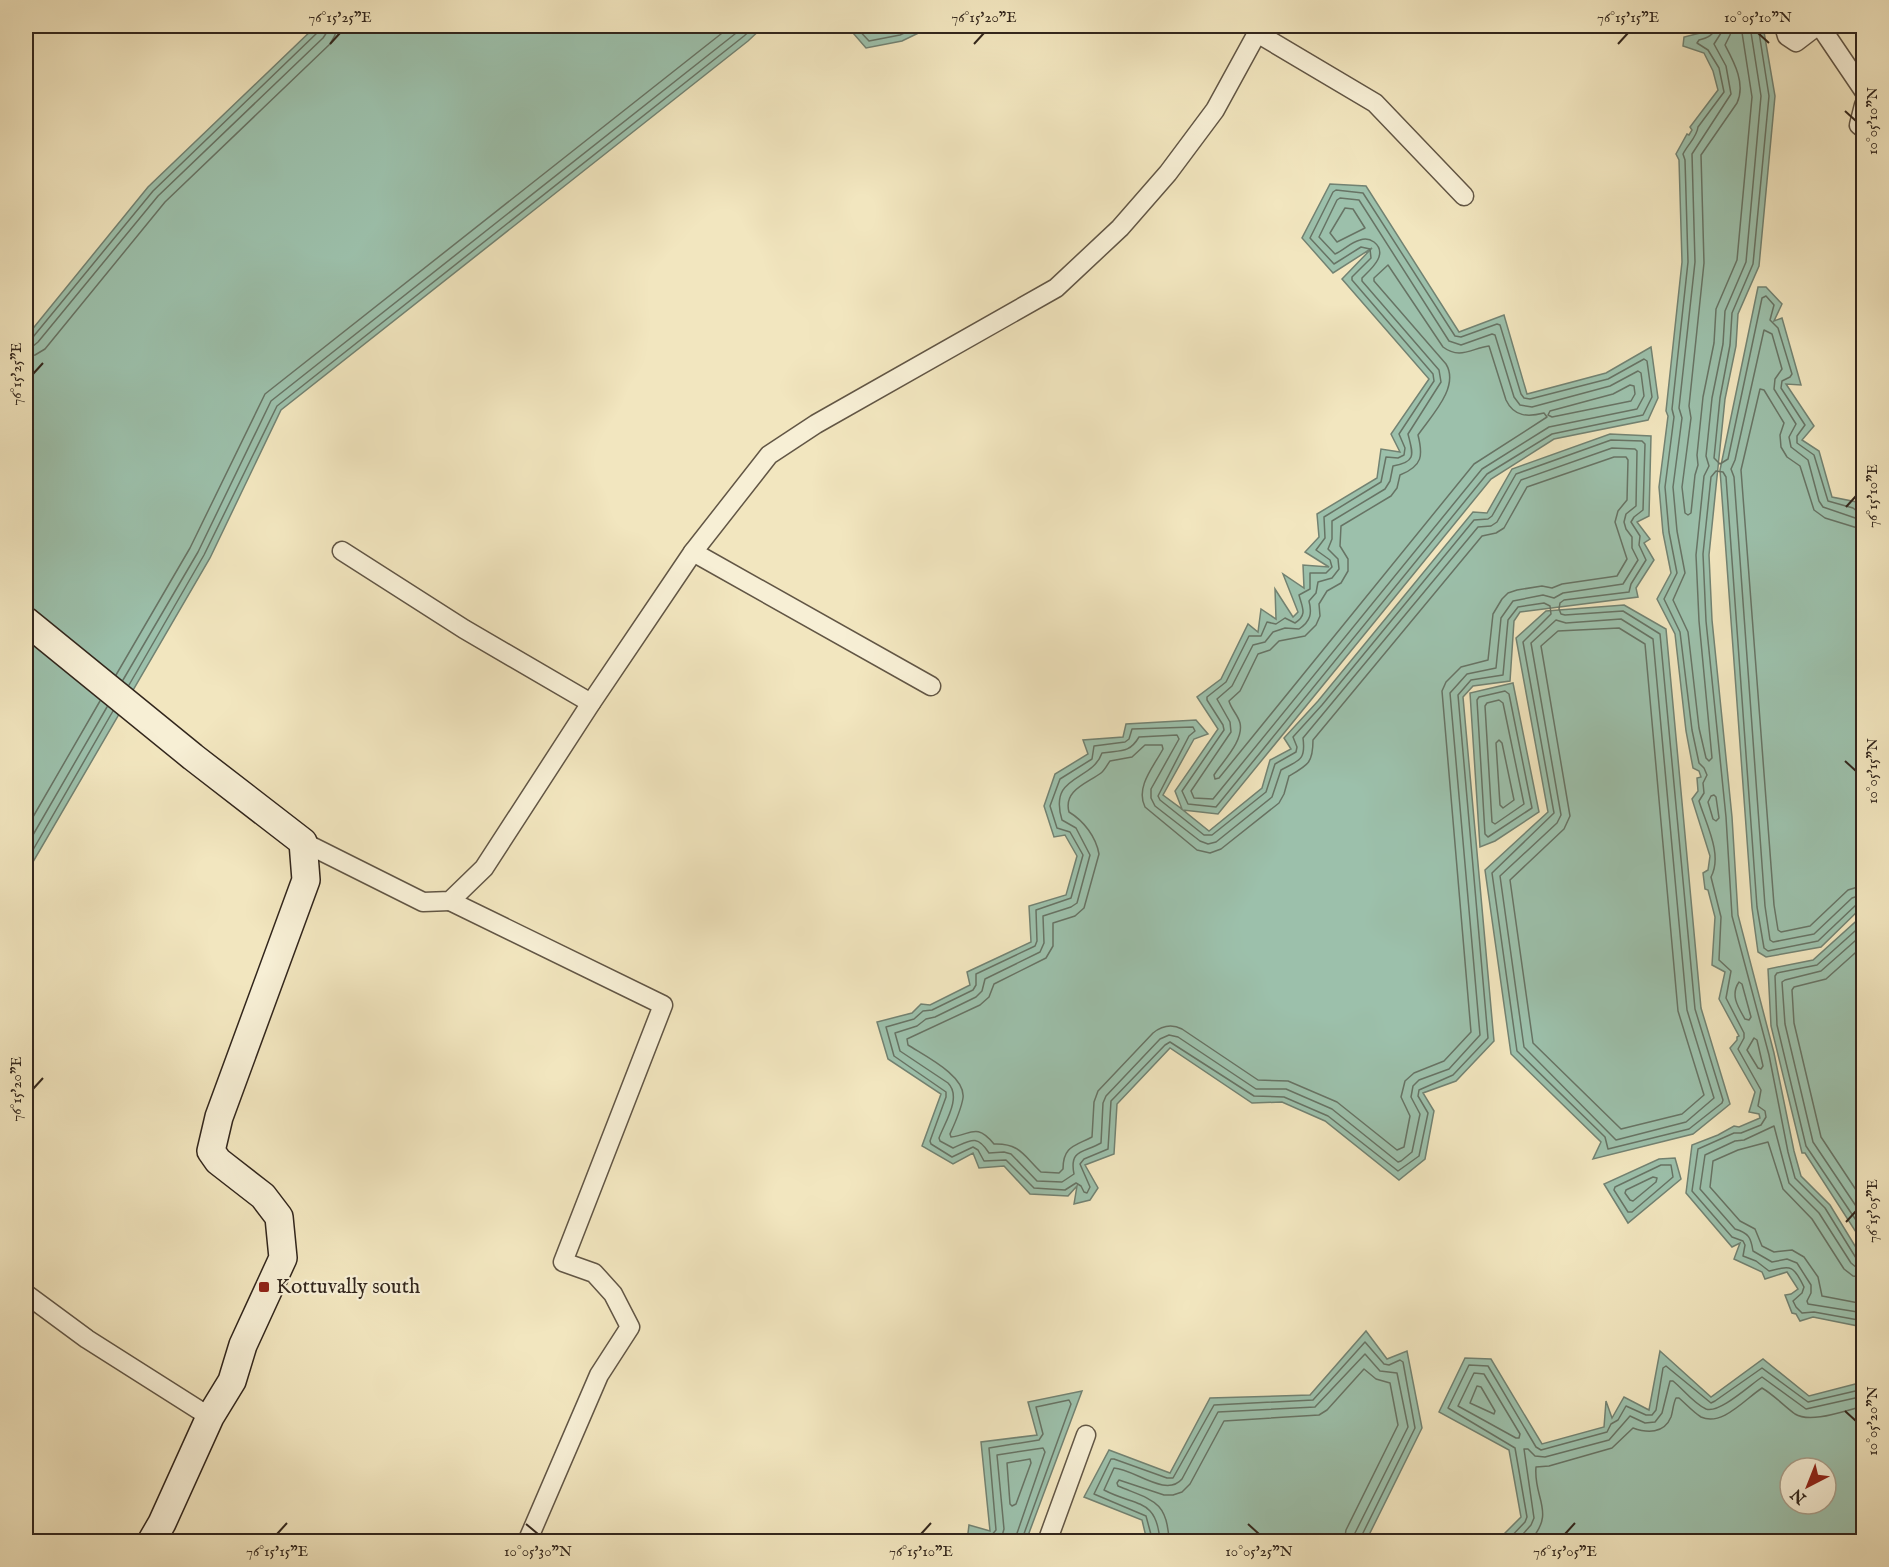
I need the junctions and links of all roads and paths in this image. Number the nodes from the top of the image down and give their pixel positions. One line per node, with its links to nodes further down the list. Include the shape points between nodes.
1 (1784, 26): 2 (street, via 1787,36 1796,42)
2 (1819, 26): 4 (street)
3 (1259, 29): 7 (street, via 1375,104); 9 (street, via 1215,110 1168,173 1120,228 1056,288 816,424 769,455)
4 (1863, 91)
5 (1863, 105): 6 (street, via 1859,125)
6 (1863, 129)
7 (1464, 196)
8 (342, 551): 12 (street, via 464,629)
9 (693, 552): 11 (street); 12 (street)
10 (26, 621): 13 (main road)
11 (931, 686)
12 (591, 703): 14 (street, via 484,868)
13 (303, 842): 14 (street, via 423,902); 16 (main road, via 306,880 219,1117 211,1151 263,1196 279,1217 283,1258 243,1345 232,1381)
14 (450, 901): 19 (street, via 663,1005 563,1262 594,1273 613,1294 630,1327 599,1375)
15 (26, 1294): 16 (street, via 87,1339)
16 (210, 1418): 18 (main road)
17 (1086, 1435): 20 (street)
18 (151, 1542)
19 (527, 1542)
20 (1047, 1542)

